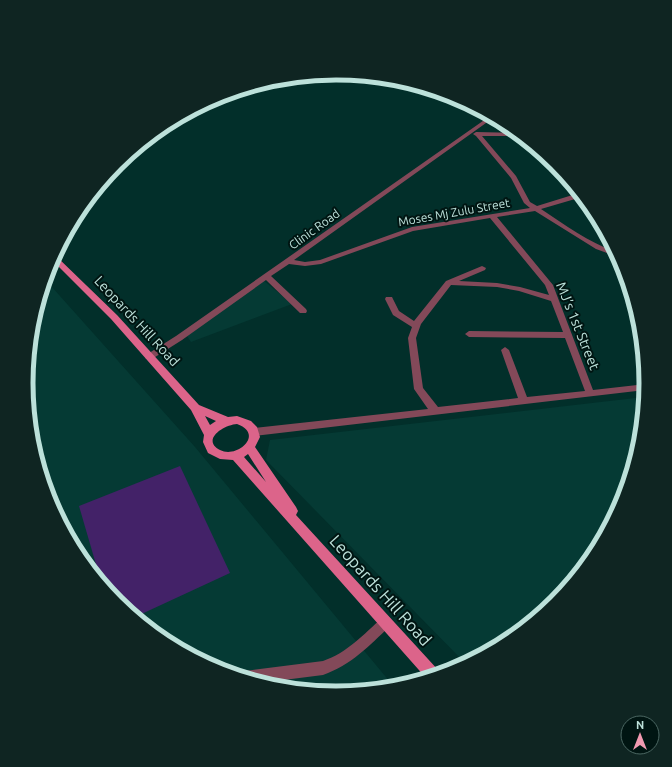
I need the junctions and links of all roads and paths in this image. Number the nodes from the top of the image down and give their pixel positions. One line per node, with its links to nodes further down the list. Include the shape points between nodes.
1 (486, 120): 2 (street, Clinic Road)
2 (466, 134): 3 (street); 9 (street, Clinic Road)
3 (478, 134): 4 (street); 6 (street, via 514,177 524,198)
4 (508, 135)
5 (574, 197): 6 (street, Moses Mj Zulu Street)
6 (535, 209): 7 (street, Moses Mj Zulu Street); 8 (street, via 584,240)
7 (492, 216): 9 (street, Moses Mj Zulu Street, via 412,230 317,263); 15 (street, MJ’s 1st Street, via 549,285)
8 (609, 252)
9 (287, 261): 12 (street, Clinic Road)
10 (59, 262): 21 (main road, Leopards Hill Road)
11 (482, 268): 13 (street)
12 (266, 276): 16 (street); 21 (street, Clinic Road)
13 (449, 283): 15 (street, via 497,285); 17 (street)
14 (390, 299): 17 (street, via 396,313)
15 (554, 299): 19 (street, MJ’s 1st Street)
16 (303, 311)
17 (416, 326): 26 (street, via 412,338 419,390)
18 (469, 334): 19 (street)
19 (568, 335): 23 (street, MJ’s 1st Street)
20 (505, 350): 24 (street)
21 (150, 357): 25 (main road, Leopards Hill Road)
22 (639, 389): 23 (street)
23 (590, 393): 24 (street)
24 (524, 400): 26 (street)
25 (195, 408): 27 (main road, Leopards Hill Road); 29 (main road, Leopards Hill Road)
26 (434, 411): 28 (street)
27 (227, 421): 28 (main road, via 237,420 246,423); 29 (main road, via 218,425)
28 (254, 432): 30 (main road)
29 (209, 434): 31 (main road, via 208,442 213,451 221,455)
30 (250, 448): 31 (main road); 32 (main road, Leopards Hill Road)
31 (235, 456): 32 (main road, Leopards Hill Road)
32 (301, 529): 33 (main road, Leopards Hill Road)
33 (386, 622): 34 (main road, Leopards Hill Road); 35 (street, via 336,664)
34 (430, 671)
35 (259, 676)

